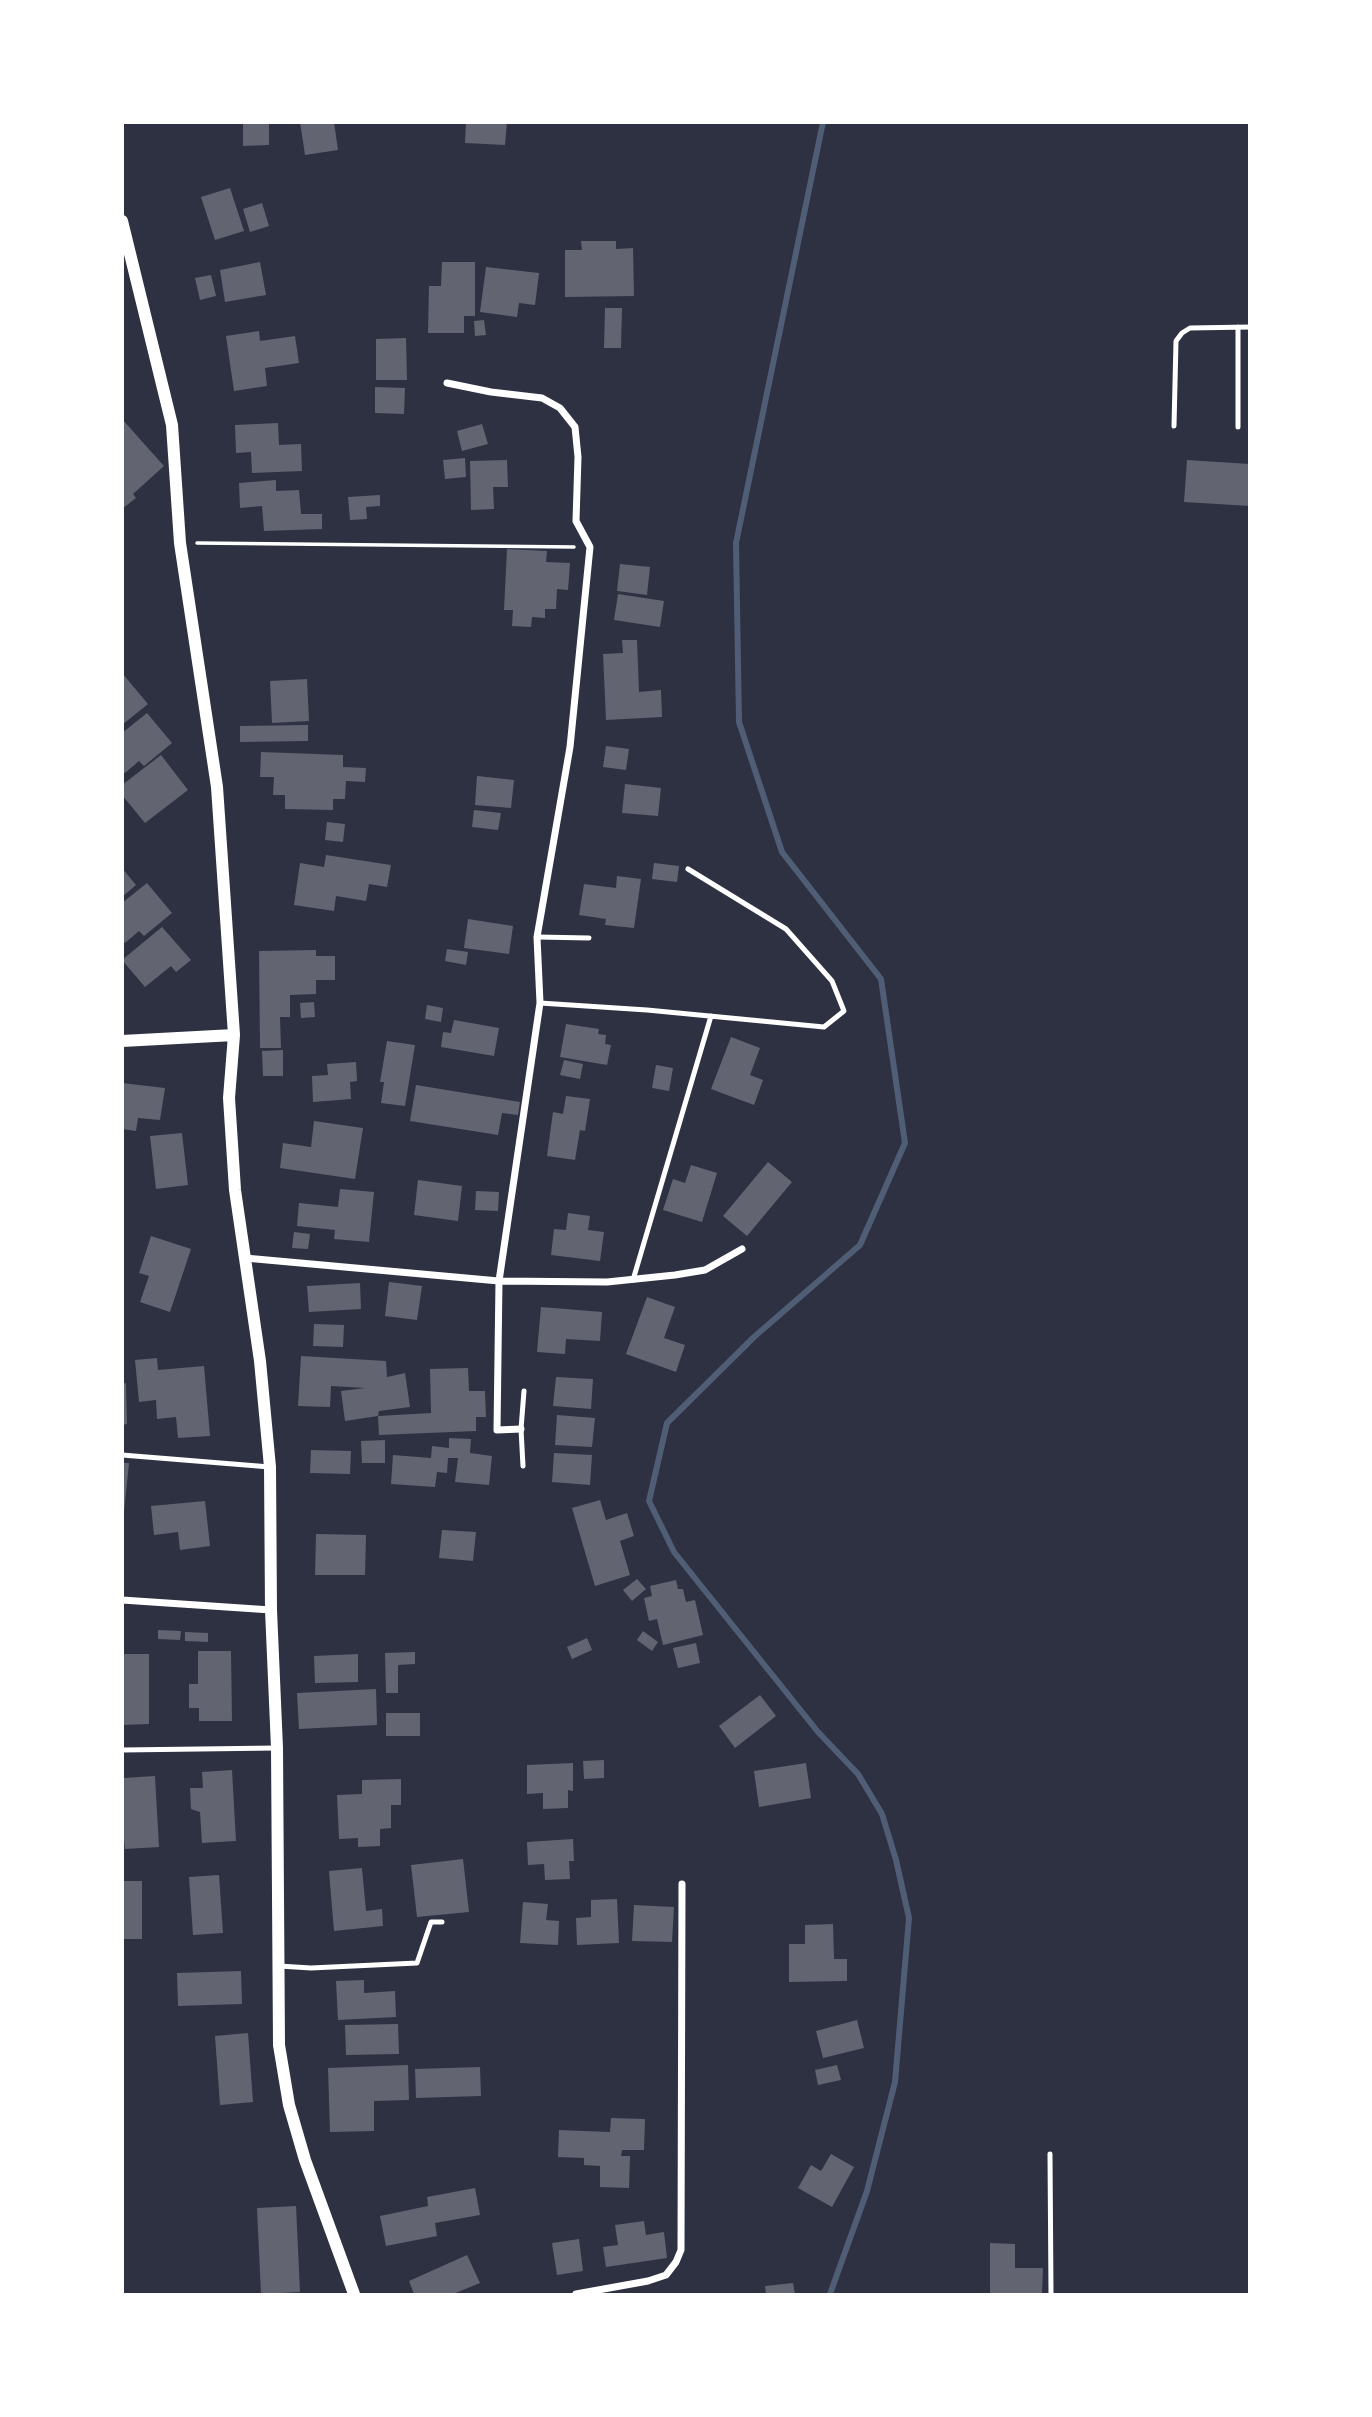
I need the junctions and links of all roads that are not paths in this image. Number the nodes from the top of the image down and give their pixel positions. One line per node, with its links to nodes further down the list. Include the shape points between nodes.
1 (122, 221): 12 (street, via 172,425 180,543 218,787)
2 (1238, 327): 3 (lane); 5 (lane, via 1190,328 1182,333 1177,341); 6 (lane)
3 (1250, 327)
4 (447, 383): 8 (street, via 542,398 560,408 575,427 576,521 590,547 569,747)
5 (1174, 426)
6 (1238, 427)
7 (688, 869): 11 (lane, via 786,929 832,981 844,1011 824,1027)
8 (537, 937): 9 (lane); 10 (street)
9 (589, 938)
10 (540, 1003): 11 (lane); 17 (street)
11 (711, 1016): 16 (lane)
12 (234, 1035): 13 (street); 15 (street, via 229,1098)
13 (122, 1041)
14 (742, 1249): 16 (street, via 705,1270)
15 (244, 1258): 17 (street); 21 (street)
16 (633, 1280): 17 (street)
17 (499, 1282): 19 (street, via 497,1430)
18 (524, 1391): 19 (lane)
19 (521, 1429): 22 (lane)
20 (122, 1455): 21 (lane)
21 (270, 1466): 24 (street)
22 (523, 1466)
23 (122, 1600): 24 (street)
24 (271, 1610): 25 (street)
25 (276, 1748): 26 (lane); 29 (street)
26 (122, 1750)
27 (682, 1884): 32 (street, via 681,2250 666,2275)
28 (442, 1922): 29 (lane, via 431,1922 417,1963)
29 (279, 1966): 31 (street, via 279,2045 289,2105)
30 (1050, 2154): 33 (lane)
31 (354, 2294)
32 (576, 2294)
33 (1051, 2294)

